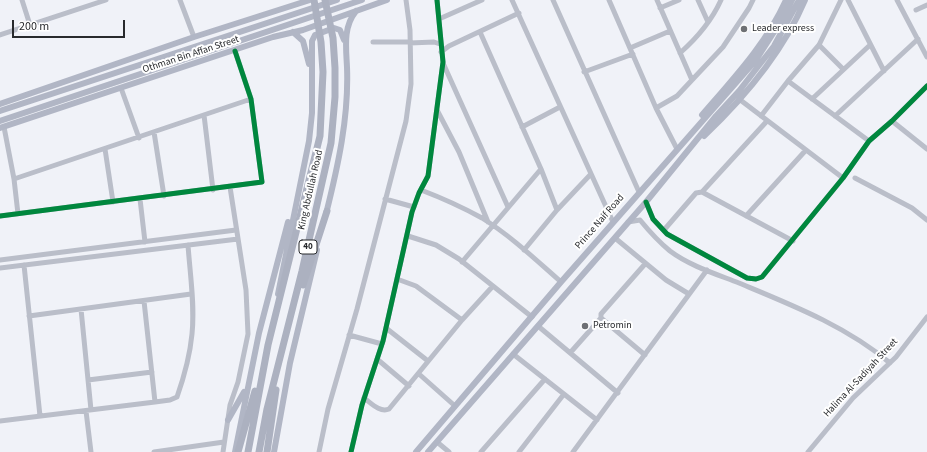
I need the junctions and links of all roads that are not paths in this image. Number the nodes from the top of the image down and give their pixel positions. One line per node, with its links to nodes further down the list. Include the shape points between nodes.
1 (22, 0): 37 (street)
2 (106, 0): 37 (street)
3 (180, 0): 42 (street)
4 (296, 0): 30 (main road)
5 (310, 0): 30 (main road, Othman Bin Affan Street)
6 (314, 0): 151 (highway, King Abdullah Road / 40, via 321,42 323,94 320,136)
7 (326, 0): 152 (highway, King Abdullah Road / 40, via 333,38 335,97 331,143)
8 (337, 0): 67 (main road, Othman Bin Affan Street)
9 (362, 0): 61 (main road, Othman Bin Affan Street)
10 (387, 0): 33 (main road, Othman Bin Affan Street)
11 (406, 0): 45 (street)
12 (437, 0): 35 (street)
13 (482, 0): 35 (street)
14 (512, 0): 34 (street)
15 (553, 0): 60 (street)
16 (609, 0): 49 (street)
17 (657, 0): 31 (street)
18 (679, 0): 31 (street)
19 (698, 0): 36 (street)
20 (721, 0): 36 (street)
21 (753, 0): 63 (street, via 723,47)
22 (786, 0): 89 (main road, via 761,42)
23 (792, 0): 89 (main road, Prince Naif Road, via 756,60)
24 (799, 0): 93 (main road, via 774,46 739,92)
25 (805, 0): 69 (main road, via 778,51)
26 (841, 0): 47 (street)
27 (848, 0): 48 (street)
28 (897, 0): 43 (street)
29 (927, 5): 32 (street)
30 (288, 7): 42 (main road, Othman Bin Affan Street)
31 (660, 8): 38 (street)
32 (916, 10)
33 (356, 11): 39 (main road, Othman Bin Affan Street); 55 (main road, via 348,24 346,34)
34 (519, 13): 40 (street); 73 (street)
35 (439, 19): 46 (street)
36 (708, 22): 52 (street)
37 (30, 25): 41 (street)
38 (670, 31): 49 (street); 52 (street)
39 (293, 32): 50 (main road, Othman Bin Affan Street); 62 (main road, via 303,41)
40 (480, 32): 51 (street); 83 (street)
41 (0, 35)
42 (194, 37): 56 (main road, Othman Bin Affan Street)
43 (918, 39): 54 (street); 59 (street)
44 (373, 42): 45 (street)
45 (410, 43): 46 (street); 106 (street, via 411,84 406,121)
46 (440, 44): 51 (street)
47 (819, 45): 58 (street); 64 (street)
48 (870, 45): 58 (street); 59 (street)
49 (630, 48): 53 (street)
50 (235, 51): 66 (main road, Othman Bin Affan Street); 68 (street)
51 (441, 52): 57 (street)
52 (680, 53): 63 (street)
53 (633, 54): 60 (street); 74 (street)
54 (927, 57)
55 (347, 58): 62 (main road, via 340,30 334,28 315,35 312,41); 112 (main road, via 345,121)
56 (130, 60): 67 (main road); 71 (main road, Othman Bin Affan Street)
57 (443, 62): 75 (street); 110 (street)
58 (842, 69): 70 (street)
59 (884, 71): 79 (street)
60 (584, 72): 102 (street)
61 (137, 74): 72 (main road); 80 (main road, Othman Bin Affan Street)
62 (311, 75): 92 (main road, via 312,113)
63 (692, 80): 74 (street, via 677,96)
64 (788, 81): 70 (street); 78 (street)
65 (927, 86): 82 (street)
66 (121, 88): 72 (main road, Othman Bin Affan Street); 86 (street)
67 (56, 92): 76 (main road, Othman Bin Affan Street)
68 (251, 99): 77 (street); 99 (street, via 262,182)
69 (739, 99): 78 (street); 93 (main road)
70 (812, 99): 79 (street)
71 (0, 104)
72 (71, 105): 84 (main road, Othman Bin Affan Street)
73 (560, 107): 83 (street); 95 (street)
74 (656, 108): 89 (street)
75 (436, 110): 101 (street, via 428,176); 119 (street, via 459,152)
76 (0, 111)
77 (204, 115): 85 (street); 100 (street)
78 (761, 116): 81 (street)
79 (835, 116): 87 (street)
80 (0, 121)
81 (767, 121): 91 (street); 103 (street)
82 (892, 121): 87 (street); 90 (street)
83 (522, 127): 94 (street)
84 (2, 128): 98 (street)
85 (154, 132): 86 (street); 104 (street)
86 (139, 138): 88 (street)
87 (869, 142): 96 (street)
88 (105, 149): 98 (street); 107 (street)
89 (677, 149): 102 (main road, Prince Naif Road)
90 (927, 149)
91 (806, 150): 96 (street); 115 (street)
92 (306, 155): 151 (main road); 163 (main road, via 259,333)
93 (684, 156): 108 (main road)
94 (541, 169): 110 (street); 111 (street)
95 (590, 175): 111 (street); 117 (street)
96 (843, 178): 125 (street)
97 (855, 178): 116 (street, via 912,208)
98 (14, 179): 113 (street)
99 (230, 187): 100 (street); 120 (street)
100 (212, 190): 104 (street)
101 (420, 190): 109 (street); 119 (street, via 450,201)
102 (639, 192): 117 (main road, Prince Naif Road)
103 (702, 192): 115 (street); 121 (street, via 696,193)
104 (164, 196): 105 (street)
105 (140, 199): 107 (street); 126 (street)
106 (386, 199): 109 (street); 149 (street)
107 (112, 202): 113 (street)
108 (646, 202): 118 (main road); 121 (street, via 653,219)
109 (414, 207): 122 (street)
110 (508, 207): 119 (street)
111 (557, 210): 128 (street)
112 (327, 211): 152 (highway); 187 (main road, via 290,363)
113 (18, 214): 114 (street)
114 (0, 216)
115 (746, 216): 125 (street)
116 (927, 220)
117 (613, 222): 136 (main road, Prince Naif Road)
118 (628, 222): 123 (main road); 134 (street, via 640,220 670,251)
119 (490, 224): 128 (street); 130 (street)
120 (236, 230): 124 (street); 126 (street)
121 (664, 230): 125 (street, via 708,258 747,278 756,279 762,277)
122 (408, 236): 130 (street, via 436,245); 135 (street)
123 (615, 238): 131 (street); 147 (main road)
124 (238, 239): 127 (street); 172 (street, via 246,290 248,334)
125 (793, 241)
126 (145, 242): 129 (street)
127 (188, 245): 132 (street); 138 (street)
128 (524, 250): 136 (street)
129 (0, 260)
130 (462, 262): 137 (street)
131 (645, 264): 139 (street); 145 (street, via 601,314)
132 (24, 265): 133 (street); 142 (street)
133 (0, 268)
134 (707, 270): 139 (street); 158 (street, via 825,321 857,339)
135 (397, 279): 146 (street, via 416,286); 148 (street)
136 (562, 282): 143 (main road, Prince Naif Road)
137 (493, 286): 143 (street); 146 (street)
138 (192, 294): 140 (street); 168 (street, via 192,335 184,377 177,397)
139 (689, 294): 155 (street)
140 (144, 301): 141 (street); 159 (street)
141 (81, 309): 142 (street); 162 (street)
142 (29, 316): 171 (street)
143 (532, 317): 169 (main road, Prince Naif Road)
144 (927, 317): 158 (street, Halima Al-Sadiyah Street)
145 (601, 318): 153 (street); 155 (street)
146 (462, 320): 157 (street)
147 (538, 326): 153 (street); 154 (main road)
148 (386, 328): 150 (street); 157 (street)
149 (350, 335): 150 (street); 188 (street, via 328,409)
150 (382, 344): 156 (street)
151 (268, 345): 183 (highway); 184 (highway, King Abdullah Road / 40)
152 (282, 349): 185 (highway, King Abdullah Road / 40); 186 (highway)
153 (570, 353): 165 (street)
154 (513, 354): 161 (street); 176 (main road)
155 (646, 355): 165 (street)
156 (377, 359): 164 (street); 167 (street)
157 (428, 361): 160 (street)
158 (890, 363): 195 (street, Halima Al-Sadiyah Street, via 853,398)
159 (152, 372): 162 (street); 168 (street)
160 (419, 374): 164 (street); 169 (street)
161 (545, 379): 166 (street); 192 (street)
162 (88, 380): 170 (street)
163 (250, 380): 172 (main road); 182 (main road)
164 (409, 386): 167 (street, via 385,411)
165 (618, 393): 173 (street)
166 (564, 394): 173 (street); 193 (street)
167 (364, 398): 177 (street)
168 (155, 402): 170 (street)
169 (455, 406): 178 (main road, Prince Naif Road)
170 (89, 410): 171 (street); 179 (street)
171 (40, 416): 174 (street)
172 (228, 420): 175 (street)
173 (597, 420): 194 (street)
174 (0, 421)
175 (224, 442): 180 (street); 181 (street)
176 (437, 442): 190 (main road); 191 (street)
177 (351, 450): 189 (street)
178 (417, 451)
179 (90, 452)
180 (154, 452)
181 (222, 452)
182 (235, 452)
183 (238, 452)
184 (248, 452)
185 (259, 452)
186 (267, 452)
187 (274, 452)
188 (319, 452)
189 (356, 452)
190 (428, 452)
191 (449, 452)
192 (481, 452)
193 (519, 452)
194 (573, 452)
195 (808, 452)

